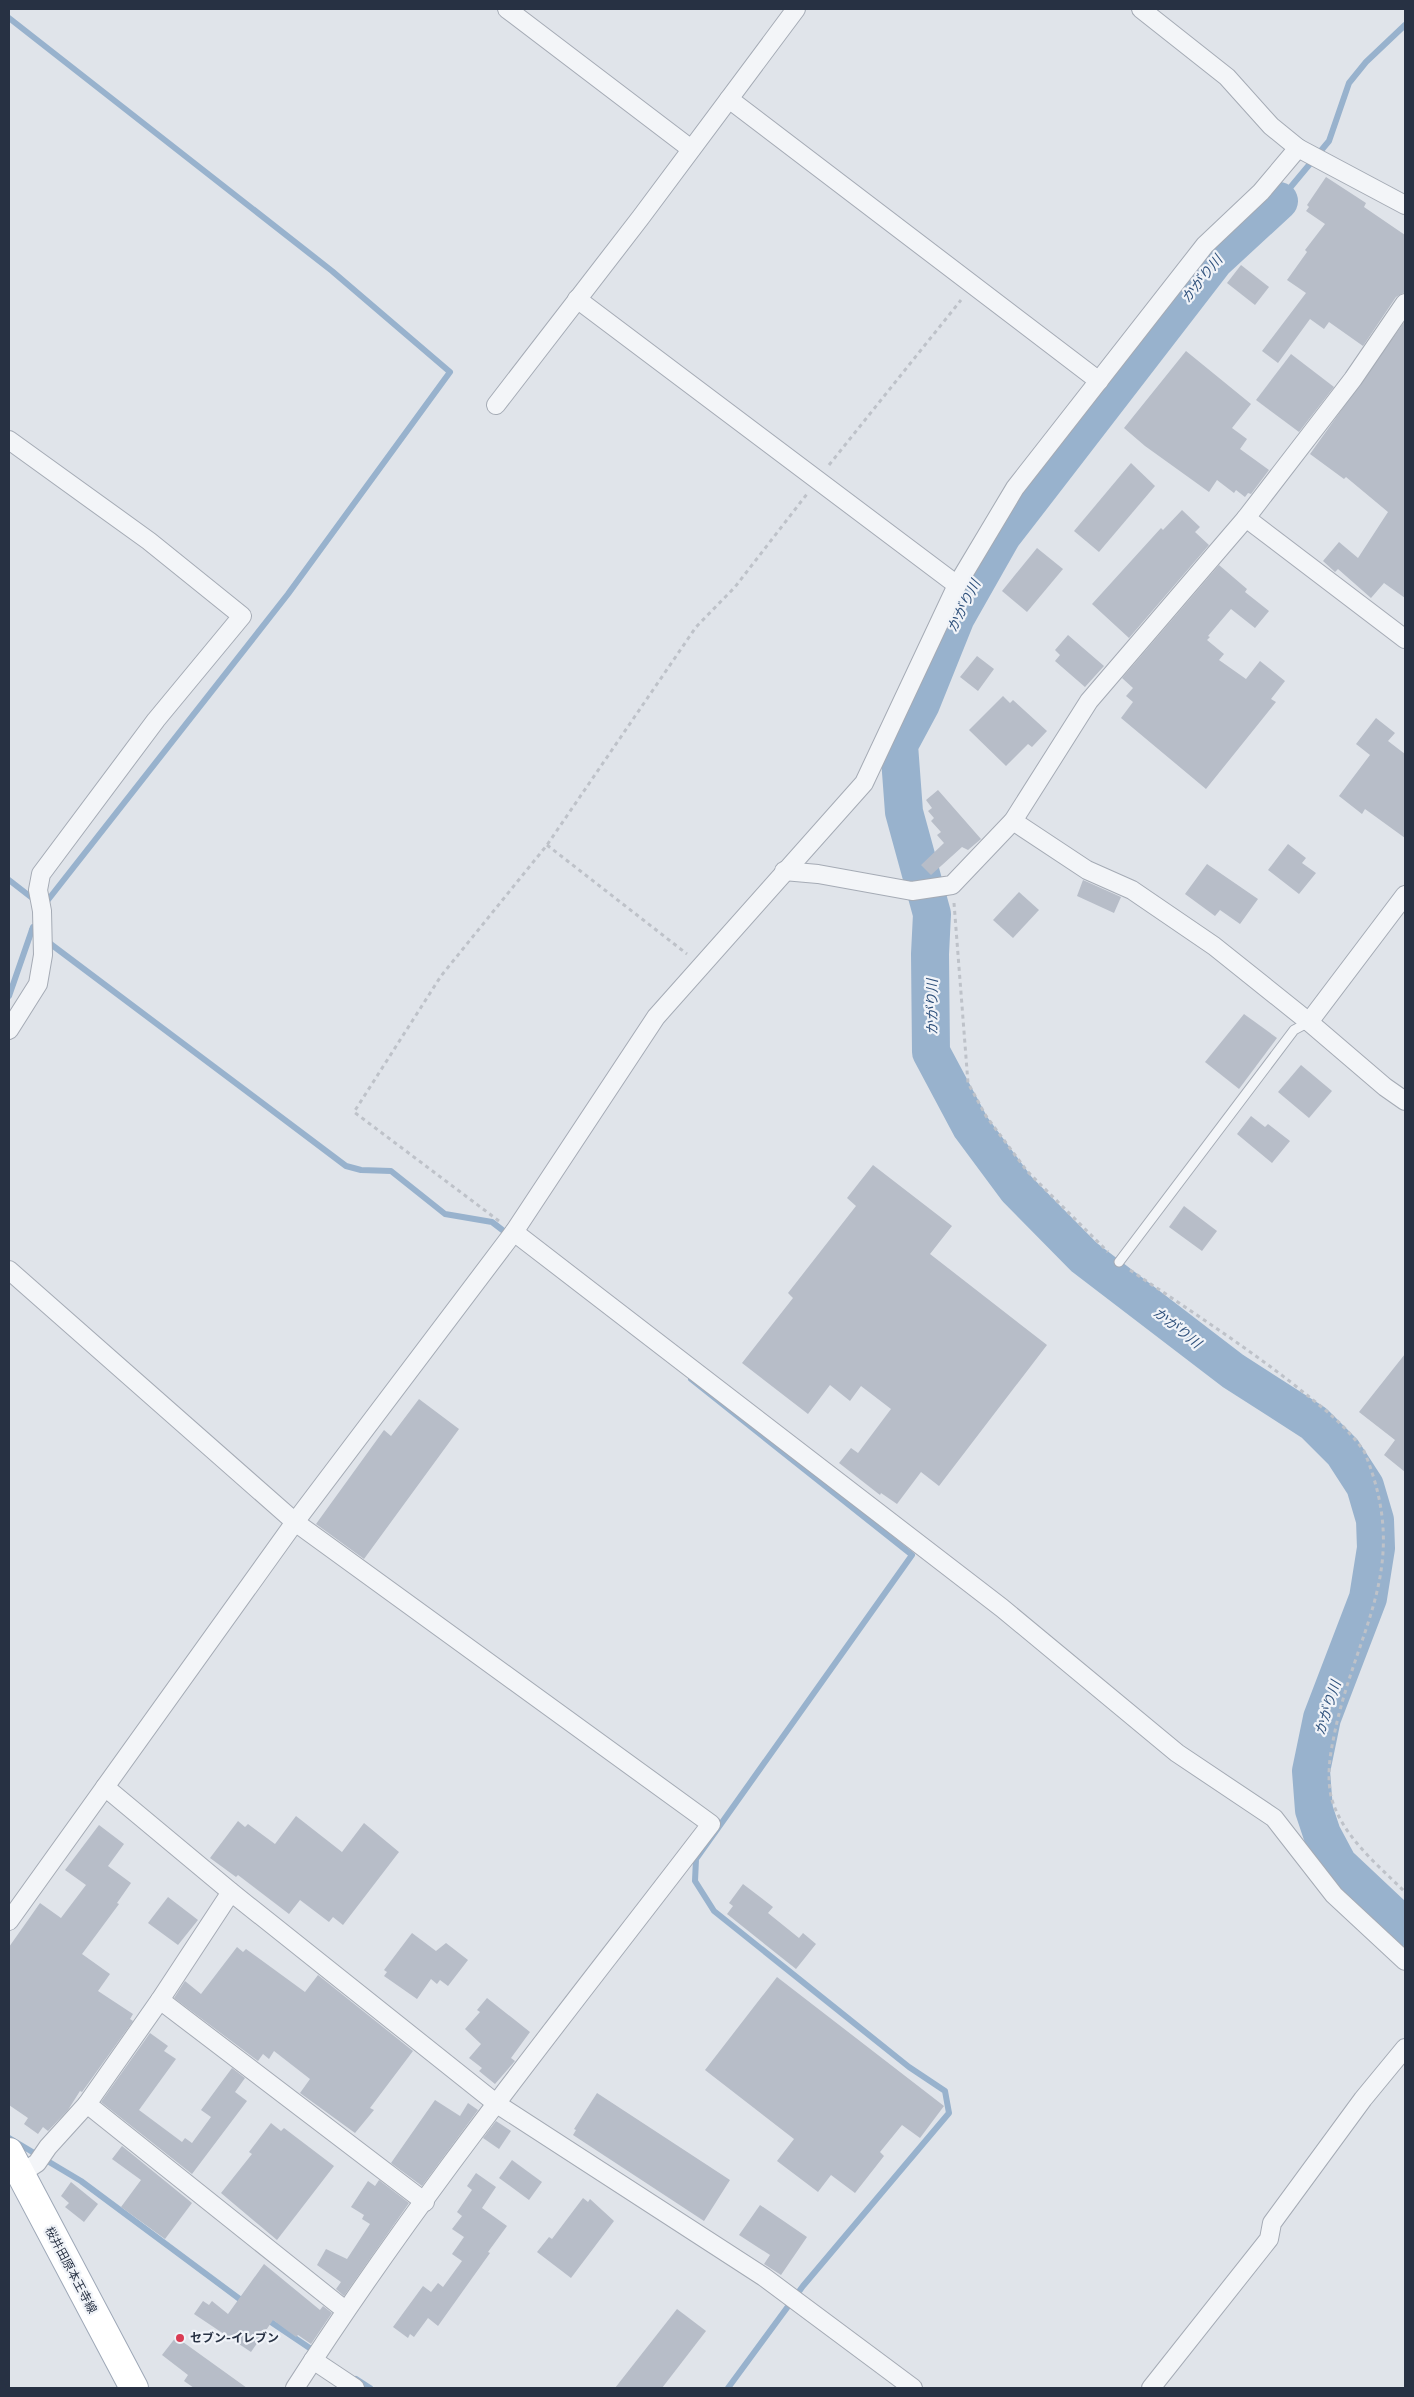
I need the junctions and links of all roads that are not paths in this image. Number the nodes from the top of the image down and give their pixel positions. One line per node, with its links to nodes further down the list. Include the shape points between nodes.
1 (507, 9): 6 (street)
2 (796, 9): 4 (street)
3 (1141, 9): 5 (street, via 1227,77 1271,126)
4 (729, 99): 6 (street); 10 (street)
5 (1298, 148): 7 (street); 10 (street, via 1261,192 1205,245)
6 (691, 149): 8 (street)
7 (1405, 205)
8 (577, 299): 11 (street); 14 (street)
9 (1405, 303): 13 (street, via 1353,379)
10 (1099, 381): 14 (street, via 1015,488)
11 (496, 405)
12 (9, 440): 20 (street, via 149,541 242,616 156,720 41,874 38,890 43,955 38,984)
13 (1246, 518): 15 (street); 16 (street, via 1089,701)
14 (957, 585): 17 (street, via 864,783)
15 (1405, 639)
16 (1013, 821): 17 (street, via 949,886 912,891); 19 (street, via 1087,870 1132,890 1165,912 1214,946)
17 (784, 871): 22 (street, via 656,1017)
18 (1405, 895): 19 (street)
19 (1309, 1022): 21 (street); 23 (lane, via 1294,1030)
20 (9, 1030)
21 (1405, 1100)
22 (514, 1232): 25 (street); 29 (street, via 1002,1608 1177,1753 1274,1818 1334,1895)
23 (1119, 1262)
24 (9, 1270): 25 (street)
25 (295, 1522): 26 (street); 33 (street, via 711,1824)
26 (105, 1787): 27 (street); 28 (street)
27 (231, 1892): 30 (street); 33 (street)
28 (9, 1922)
29 (1405, 1961)
30 (160, 2000): 32 (street); 35 (street)
31 (1405, 2048): 42 (street, via 1363,2099 1272,2223 1269,2239)
32 (87, 2104): 34 (street, via 48,2147); 36 (street)
33 (497, 2104): 35 (street); 41 (street, via 764,2277)
34 (22, 2163): 38 (main road, 桜井田原本王寺線)
35 (425, 2202): 36 (street)
36 (345, 2310): 37 (street)
37 (313, 2360): 39 (street); 40 (street)
38 (134, 2388)
39 (295, 2388)
40 (355, 2388)
41 (913, 2388)
42 (1151, 2388)

